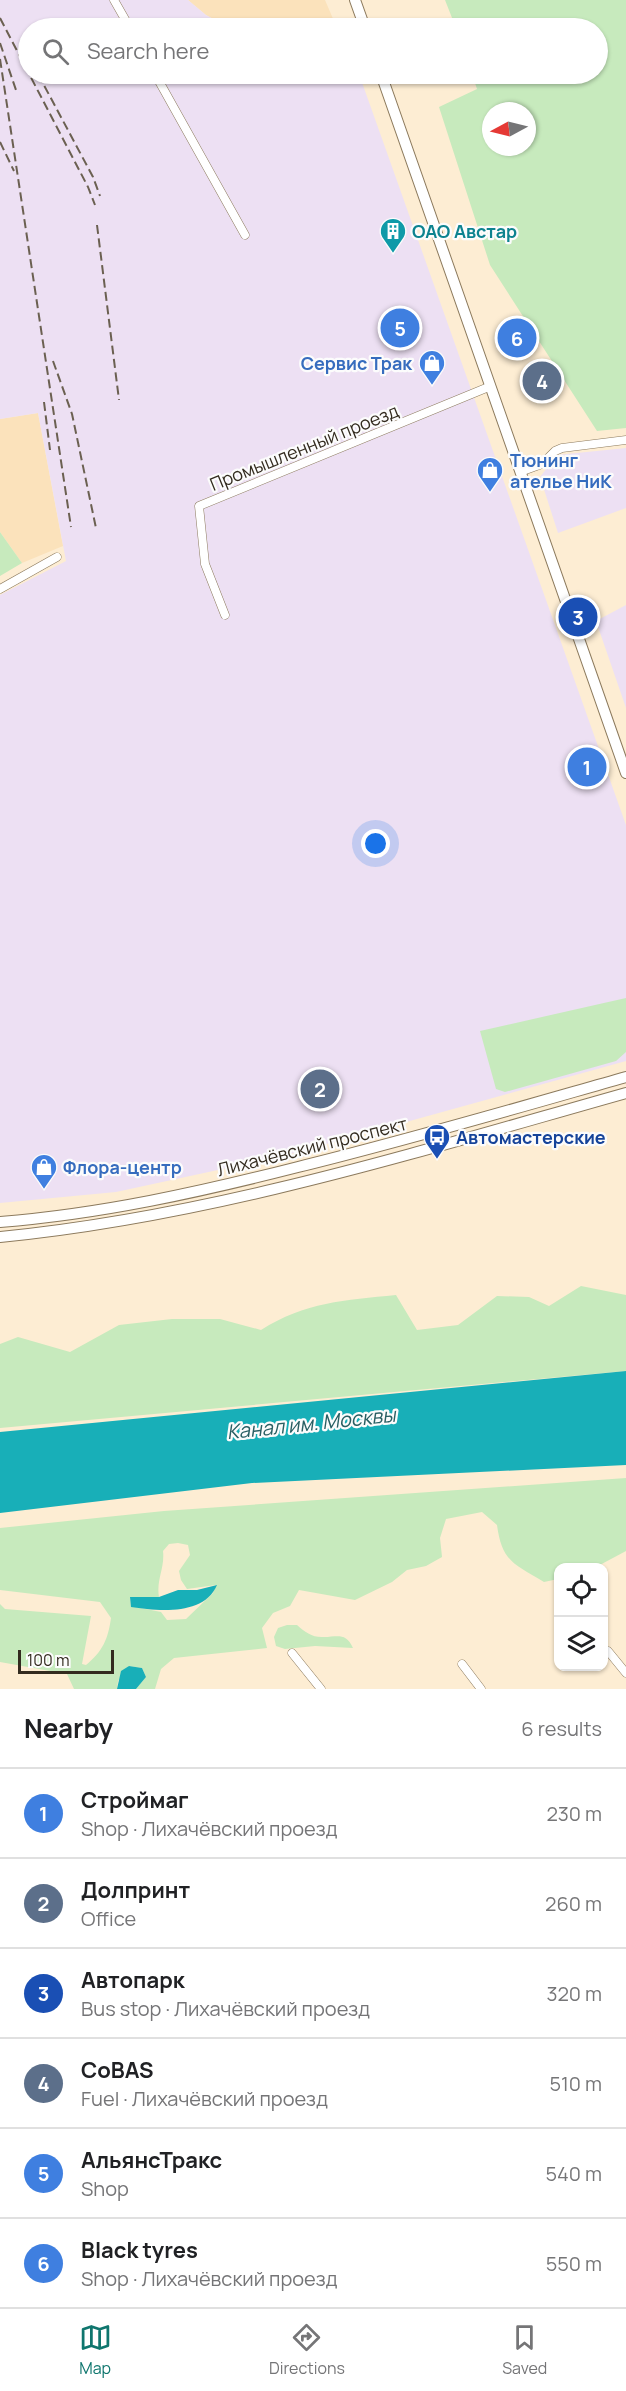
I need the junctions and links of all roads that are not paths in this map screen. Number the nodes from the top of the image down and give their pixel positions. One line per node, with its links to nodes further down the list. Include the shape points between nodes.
1 (114, 0): 3 (street)
2 (355, 0): 4 (main road)
3 (124, 18)
4 (361, 18)
5 (161, 84): 7 (street)
6 (385, 84): 8 (main road)
7 (245, 235)
8 (491, 386): 10 (main road); 13 (street, Промышленный проезд, via 199,506 205,564)
9 (626, 440): 10 (street, via 562,448 542,464)
10 (520, 472): 14 (main road)
11 (57, 557): 12 (street)
12 (0, 589)
13 (225, 615)
14 (626, 773)
15 (626, 1077): 17 (main road, Лихачёвский проспект, via 392,1143 204,1190 125,1206)
16 (626, 1093): 18 (main road, Лихачёвский проспект, via 229,1200 130,1220)
17 (0, 1222)
18 (0, 1237)
19 (608, 1651): 22 (street)
20 (292, 1653): 23 (street)
21 (462, 1664): 24 (street)
22 (626, 1673)
23 (321, 1689)
24 (481, 1689)

